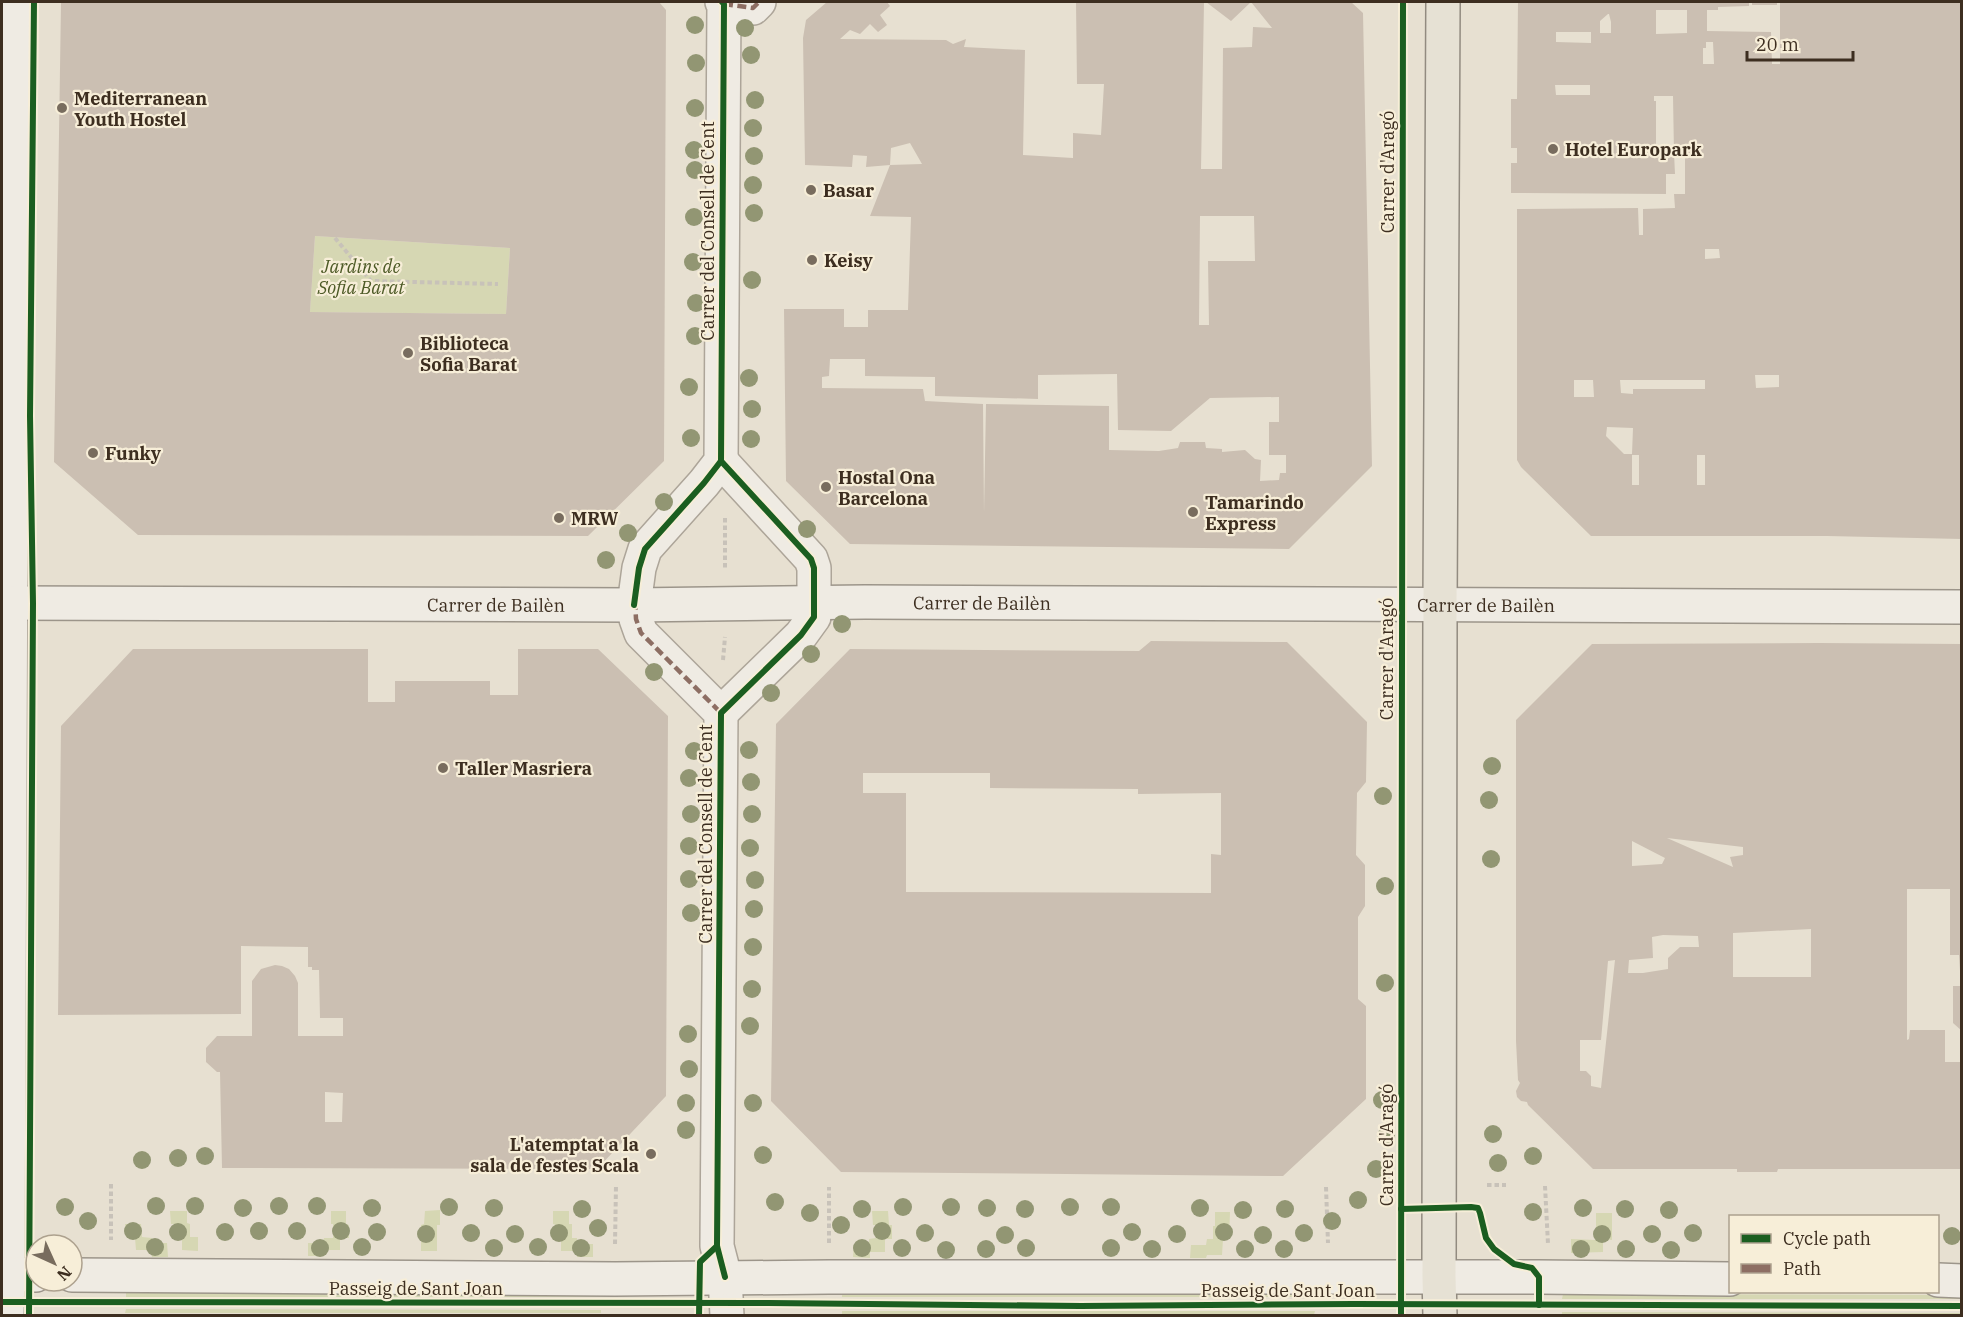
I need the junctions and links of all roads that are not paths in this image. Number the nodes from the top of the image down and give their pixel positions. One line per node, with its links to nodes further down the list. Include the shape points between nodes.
1 (14, 2): 7 (street)
2 (723, 2): 3 (street, via 753,8); 5 (street, Carrer del Consell de Cent)
3 (759, 2)
4 (1443, 2): 9 (main road)
5 (721, 461): 6 (street, Carrer del Consell de Cent, via 812,559); 8 (street, Carrer del Consell de Cent, via 645,549)
6 (815, 602): 8 (street, Carrer de Bailèn); 9 (street, Carrer de Bailèn); 11 (street, Carrer del Consell de Cent, via 814,617 801,635)
7 (7, 603): 8 (street, Carrer de Bailèn); 13 (street)
8 (634, 605): 11 (street, Carrer del Consell de Cent, via 641,633)
9 (1440, 605): 10 (street, Carrer de Bailèn); 15 (main road)
10 (1962, 607)
11 (721, 713): 14 (street, Carrer del Consell de Cent, via 717,1246)
12 (84, 1273): 14 (street, Passeig de Sant Joan, via 111,1267 615,1269)
13 (15, 1275): 19 (street)
14 (725, 1277): 15 (street, Passeig de Sant Joan, via 829,1267); 20 (street, Carrer del Consell de Cent)
15 (1439, 1277): 16 (street, Passeig de Sant Joan); 21 (main road)
16 (1729, 1279)
17 (1939, 1280): 18 (street)
18 (1962, 1281)
19 (8, 1316)
20 (727, 1316)
21 (1440, 1316)

